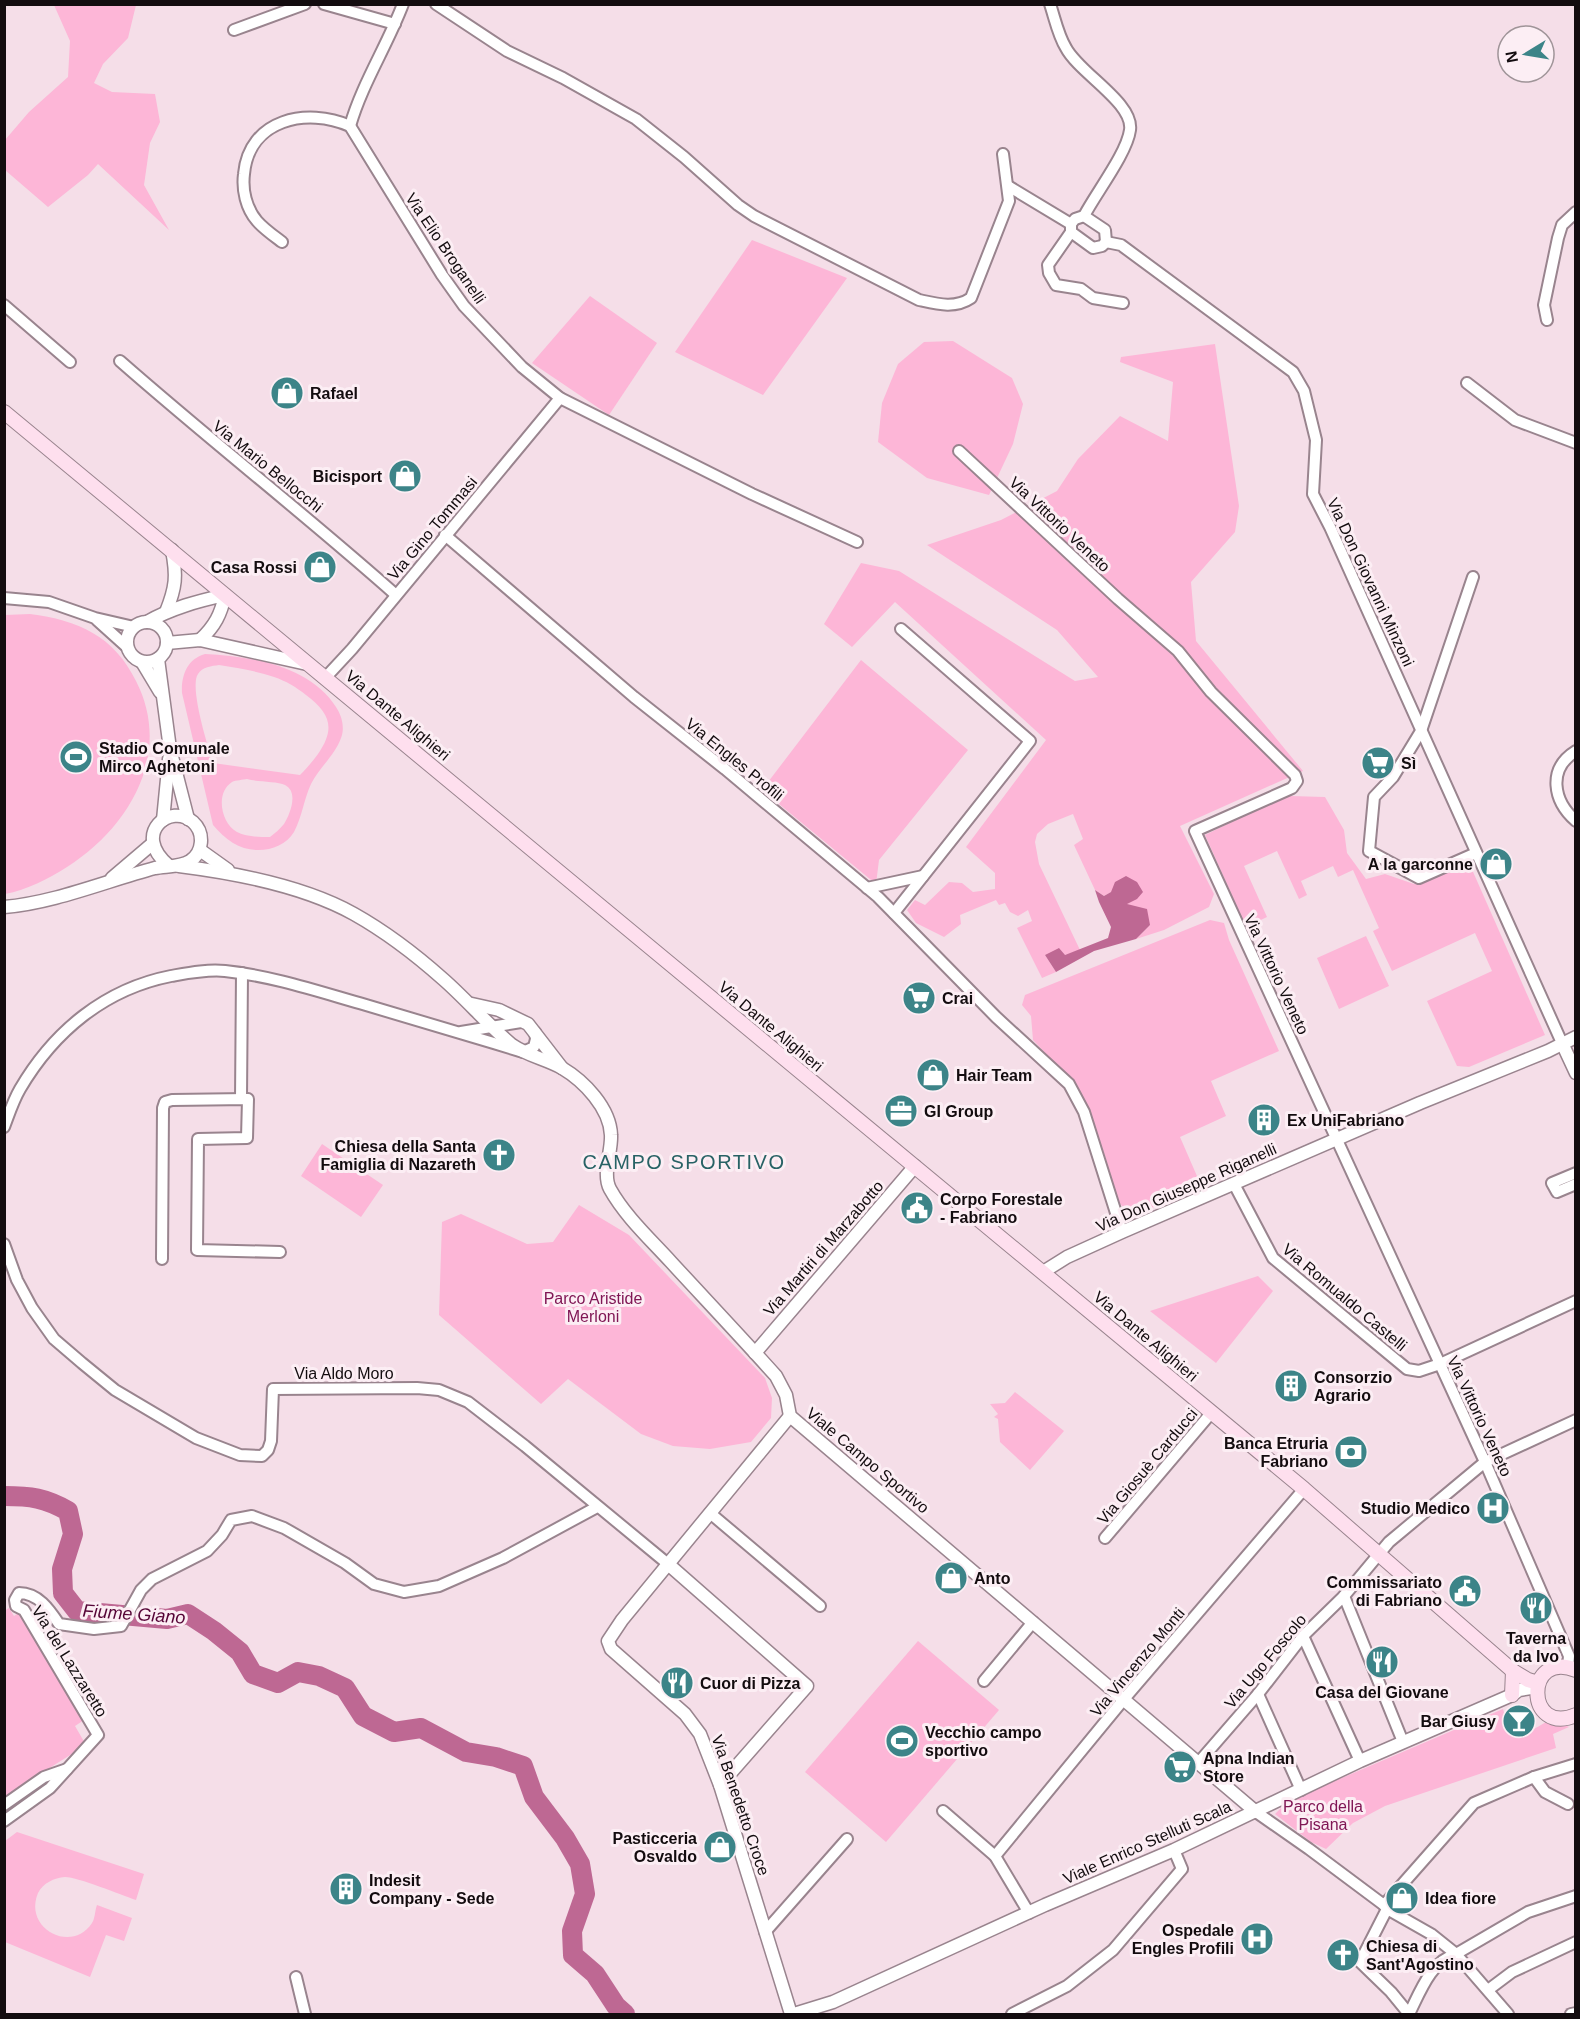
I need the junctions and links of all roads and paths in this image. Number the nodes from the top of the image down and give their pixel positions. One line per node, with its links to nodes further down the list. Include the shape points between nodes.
1 (305, 4): 7 (street)
2 (324, 4): 6 (street)
3 (403, 4): 6 (street)
4 (436, 4): 10 (street, via 507,51 636,119 754,216 919,300 952,305 971,298 1010,201)
5 (1050, 4): 12 (street, via 1071,56 1119,104 1130,121 1124,148)
6 (395, 24): 8 (street)
7 (234, 30)
8 (350, 126): 14 (street, via 312,117 285,121 267,129 254,144 245,162 242,188 257,221); 22 (street, Via Elio Broganelli, via 464,306 522,367)
9 (1003, 154): 10 (street)
10 (1008, 186): 13 (street)
11 (1575, 212): 18 (street, via 1562,225 1558,238 1544,305)
12 (1084, 216): 13 (street, via 1075,219); 15 (street, Via Don Giovanni Minzoni, via 1105,230)
13 (1071, 228): 15 (street, via 1093,248); 16 (street, via 1048,265 1056,285)
14 (282, 242)
15 (1106, 242): 46 (street, Via Don Giovanni Minzoni, via 1120,245 1293,372 1304,391 1316,440 1312,494)
16 (1123, 303)
17 (4, 305): 20 (street)
18 (1547, 320)
19 (120, 361): 31 (street, Via Mario Bellocchi)
20 (70, 362)
21 (1467, 383): 24 (street, via 1515,420)
22 (560, 398): 26 (street, Via Gino Tommasi); 27 (street, Via Elio Broganelli)
23 (4, 412): 28 (main road, Via Dante Alighieri)
24 (1575, 443)
25 (959, 451): 75 (street, Via Vittorio Veneto, via 1169,642 1211,692 1295,775 1292,789 1195,831)
26 (445, 535): 31 (street, Via Gino Tommasi); 59 (street, Via Engles Profili)
27 (857, 542)
28 (172, 550): 30 (main road, Via Dante Alighieri); 33 (street, via 177,573)
29 (1473, 577): 46 (street)
30 (225, 595): 33 (street); 38 (street, via 221,615); 43 (main road, Via Dante Alighieri)
31 (396, 595): 44 (street, Via Gino Tommasi)
32 (4, 598): 34 (street, via 49,602)
33 (166, 612): 35 (street)
34 (94, 618): 36 (street); 40 (street)
35 (147, 622): 36 (street); 39 (street, via 164,631)
36 (134, 627): 40 (street)
37 (901, 629): 57 (street, via 1030,741)
38 (200, 640): 39 (street); 43 (street)
39 (167, 643): 41 (street)
40 (127, 647): 42 (street, via 132,657)
41 (158, 659): 42 (street); 45 (street)
42 (142, 662): 45 (street)
43 (312, 665): 44 (main road, Via Dante Alighieri)
44 (326, 677): 76 (main road, Via Dante Alighieri)
45 (163, 697): 47 (street)
46 (1421, 731): 54 (street, Via Don Giovanni Minzoni); 54 (street, via 1393,777 1374,797 1369,851 1419,878)
47 (170, 749): 49 (street); 50 (street)
48 (1575, 751): 51 (street, via 1559,771 1555,786 1565,812)
49 (188, 819): 50 (street, via 173,816); 53 (street, via 199,830)
50 (163, 820): 52 (street, via 154,831)
51 (1575, 821)
52 (152, 844): 55 (street, via 158,857); 58 (street)
53 (200, 850): 55 (street, via 193,860); 56 (street, Viale Campo Sportivo)
54 (1476, 853): 69 (street, Via Don Giovanni Minzoni)
55 (173, 865): 56 (street, Viale Campo Sportivo); 58 (street)
56 (231, 872): 63 (street, Viale Campo Sportivo, via 309,895 353,913 388,935)
57 (923, 876): 59 (street); 61 (street)
58 (109, 880): 60 (street)
59 (867, 888): 61 (street, Via Engles Profili)
60 (4, 907)
61 (894, 913): 80 (street, Via Engles Profili, via 996,1017 1069,1084 1084,1112)
62 (242, 973): 67 (street, via 308,988); 73 (street); 74 (street, via 223,970 150,980 94,1008 66,1029 40,1057 19,1091)
63 (470, 1004): 64 (street, Viale Campo Sportivo, via 499,1010); 65 (street, Viale Campo Sportivo)
64 (522, 1022): 65 (street); 66 (street, Viale Campo Sportivo)
65 (492, 1026): 67 (street); 70 (street, Viale Campo Sportivo)
66 (535, 1032): 70 (street, via 534,1047); 71 (street, Viale Campo Sportivo)
67 (458, 1033): 70 (street)
68 (1575, 1037): 69 (street, Via Don Giuseppe Riganelli)
69 (1562, 1043): 72 (street, Via Don Giovanni Minzoni); 75 (street, Via Don Giuseppe Riganelli)
70 (523, 1053): 71 (street, Viale Campo Sportivo)
71 (562, 1068): 86 (street, Viale Campo Sportivo, via 593,1094 608,1114 612,1136 609,1187 637,1225)
72 (1575, 1073)
73 (241, 1099): 82 (street, via 248,1099 247,1138 198,1139 197,1251); 83 (street, via 165,1102)
74 (4, 1127)
75 (1336, 1139): 78 (street, Via Don Giuseppe Riganelli); 87 (street, Via Vittorio Veneto)
76 (915, 1166): 84 (main road, Via Dante Alighieri); 86 (street, Via Martiri di Marzabotto)
77 (1575, 1173): 79 (street, via 1552,1184 1557,1192)
78 (1234, 1184): 80 (street, Via Don Giuseppe Riganelli); 87 (street, Via Romualdo Castelli, via 1273,1258 1407,1369 1419,1371)
79 (1575, 1184)
80 (1122, 1232): 84 (street, Via Don Giuseppe Riganelli)
81 (4, 1244): 93 (street, Via Aldo Moro, via 16,1280 54,1339 115,1390 195,1438 240,1455 262,1456 271,1441 273,1389 440,1390 468,1402)
82 (280, 1252)
83 (162, 1259)
84 (1043, 1272): 88 (main road, Via Dante Alighieri)
85 (1575, 1301): 87 (street, Via Romualdo Castelli)
86 (755, 1353): 89 (street, Viale Campo Sportivo, via 776,1376 786,1395)
87 (1440, 1364): 91 (street, Via Vittorio Veneto)
88 (1212, 1412): 92 (main road, Via Dante Alighieri); 95 (street, Via Giosuè Carducci)
89 (790, 1416): 94 (street, Via Benedetto Croce); 100 (street, Viale Campo Sportivo)
90 (1575, 1420): 91 (street, Via Ugo Foscolo)
91 (1485, 1462): 96 (street, Via Ugo Foscolo); 102 (street, Via Vittorio Veneto)
92 (1304, 1489): 96 (main road, Via Dante Alighieri); 108 (street, Via Vincenzo Monti)
93 (597, 1507): 97 (street, Via Aldo Moro); 114 (street, Via del Lazzaretto, via 503,1558 439,1586 404,1592 374,1584 284,1528 252,1516 231,1520 207,1551 152,1579 141,1590 121,1626 94,1629 59,1624 39,1599 19,1593 16,1606 24,1610 98,1735)
94 (710, 1513): 97 (street, Via Benedetto Croce); 99 (street)
95 (1105, 1538)
96 (1379, 1553): 98 (street, Via Ugo Foscolo); 103 (main road, Via Dante Alighieri)
97 (668, 1563): 116 (street, Via Benedetto Croce, via 609,1637 608,1645 685,1714 700,1734); 116 (street, via 807,1686)
98 (1344, 1596): 101 (street, Via Ugo Foscolo); 110 (street)
99 (820, 1606)
100 (1033, 1622): 104 (street); 108 (street, Viale Campo Sportivo)
101 (1303, 1636): 106 (street, Via Ugo Foscolo); 111 (street)
102 (1574, 1669): 105 (main road, via 1555,1667 1547,1672)
103 (1513, 1671): 105 (main road, Via Dante Alighieri); 107 (main road)
104 (984, 1681)
105 (1539, 1687): 107 (street, Viale Enrico Stelluti Scala); 109 (main road, Via Dante Alighieri, via 1544,1711 1562,1718)
106 (1258, 1694): 112 (street, Via Ugo Foscolo); 117 (street)
107 (1512, 1695): 110 (street, Viale Enrico Stelluti Scala)
108 (1124, 1699): 112 (street, Viale Campo Sportivo); 125 (street, Via Vincenzo Monti)
109 (1575, 1716)
110 (1403, 1742): 111 (street, Viale Enrico Stelluti Scala)
111 (1360, 1761): 117 (street, Viale Enrico Stelluti Scala)
112 (1199, 1762): 121 (street, Viale Campo Sportivo)
113 (1575, 1764): 115 (street)
114 (70, 1768): 119 (street, Via del Lazzaretto, via 44,1777); 122 (street, Via del Lazzaretto, via 50,1788)
115 (1534, 1777): 118 (street, via 1545,1792); 127 (street, via 1474,1803)
116 (720, 1785): 129 (street, Via Benedetto Croce)
117 (1301, 1790): 121 (street, Viale Enrico Stelluti Scala)
118 (1568, 1804)
119 (4, 1805)
120 (943, 1811): 125 (street)
121 (1256, 1812): 124 (street, Viale Enrico Stelluti Scala); 127 (street)
122 (4, 1821)
123 (846, 1839): 129 (street)
124 (1174, 1850): 128 (street, Viale Enrico Stelluti Scala); 136 (street, via 1182,1869 1113,1950 1067,1986)
125 (995, 1856): 128 (street)
126 (1575, 1896): 131 (street, via 1528,1912)
127 (1386, 1907): 131 (street); 137 (street, via 1359,1962)
128 (1029, 1913): 135 (street, Viale Enrico Stelluti Scala, via 833,2002)
129 (765, 1932): 135 (street, Via Benedetto Croce)
130 (1575, 1942): 133 (street, via 1512,1972)
131 (1456, 1954): 133 (street); 137 (street, via 1445,1957 1426,1980)
132 (296, 1977): 134 (street)
133 (1488, 1990): 138 (street)
134 (305, 2014)
135 (792, 2014)
136 (1012, 2014)
137 (1409, 2014)
138 (1508, 2014)

